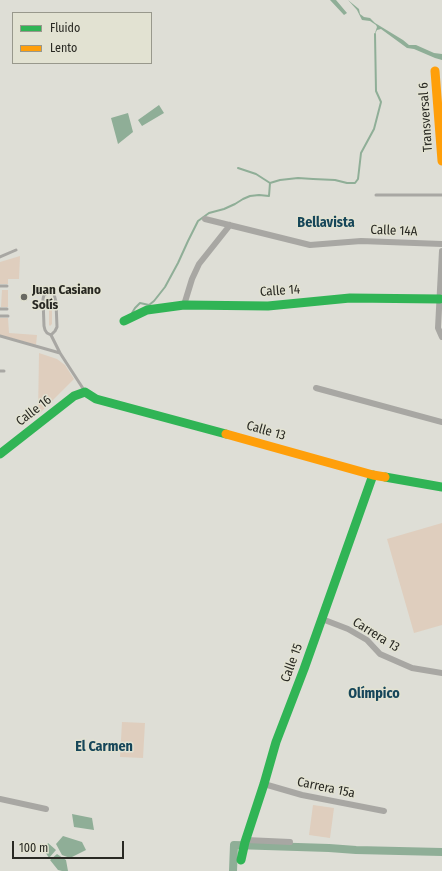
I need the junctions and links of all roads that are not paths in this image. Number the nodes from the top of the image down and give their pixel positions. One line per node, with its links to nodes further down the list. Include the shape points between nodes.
1 (435, 71): 2 (street, Transversal 6)
2 (442, 161)
3 (376, 195): 4 (lane)
4 (442, 195)
5 (205, 219): 6 (street, Calle 14A)
6 (230, 225): 7 (street, Calle 14A, via 310,244 361,241); 14 (street, via 199,264)
7 (442, 244)
8 (16, 250): 10 (lane)
9 (442, 251): 13 (street)
10 (0, 257)
11 (0, 286): 12 (lane)
12 (7, 286)
13 (440, 299): 14 (street, Calle 14, via 350,298 268,306); 22 (street, via 438,328)
14 (184, 305): 19 (street, Calle 14, via 147,310)
15 (0, 309): 16 (lane)
16 (7, 309)
17 (0, 316): 18 (lane)
18 (8, 316)
19 (124, 321)
20 (51, 335): 20 (lane, via 44,326 43,299 44,295 51,292 55,297 57,327); 23 (lane)
21 (0, 336): 23 (lane)
22 (442, 337)
23 (60, 353): 25 (lane)
24 (316, 388): 26 (street)
25 (85, 392): 27 (street, Calle 16, via 74,396); 28 (street, Calle 13, via 96,399)
26 (442, 422)
27 (0, 454)
28 (373, 475): 29 (street, Calle 13); 30 (street, Calle 15)
29 (442, 487)
30 (322, 619): 31 (street, Carrera 13, via 367,640 380,654 412,668); 32 (street, Calle 15, via 276,742)
31 (442, 673)
32 (264, 784): 35 (street, Carrera 15a, via 302,795); 37 (street, Calle 15)
33 (0, 799): 34 (street)
34 (46, 809)
35 (384, 811)
36 (290, 842): 37 (street)
37 (245, 843): 38 (street, Calle 15)
38 (241, 860)

